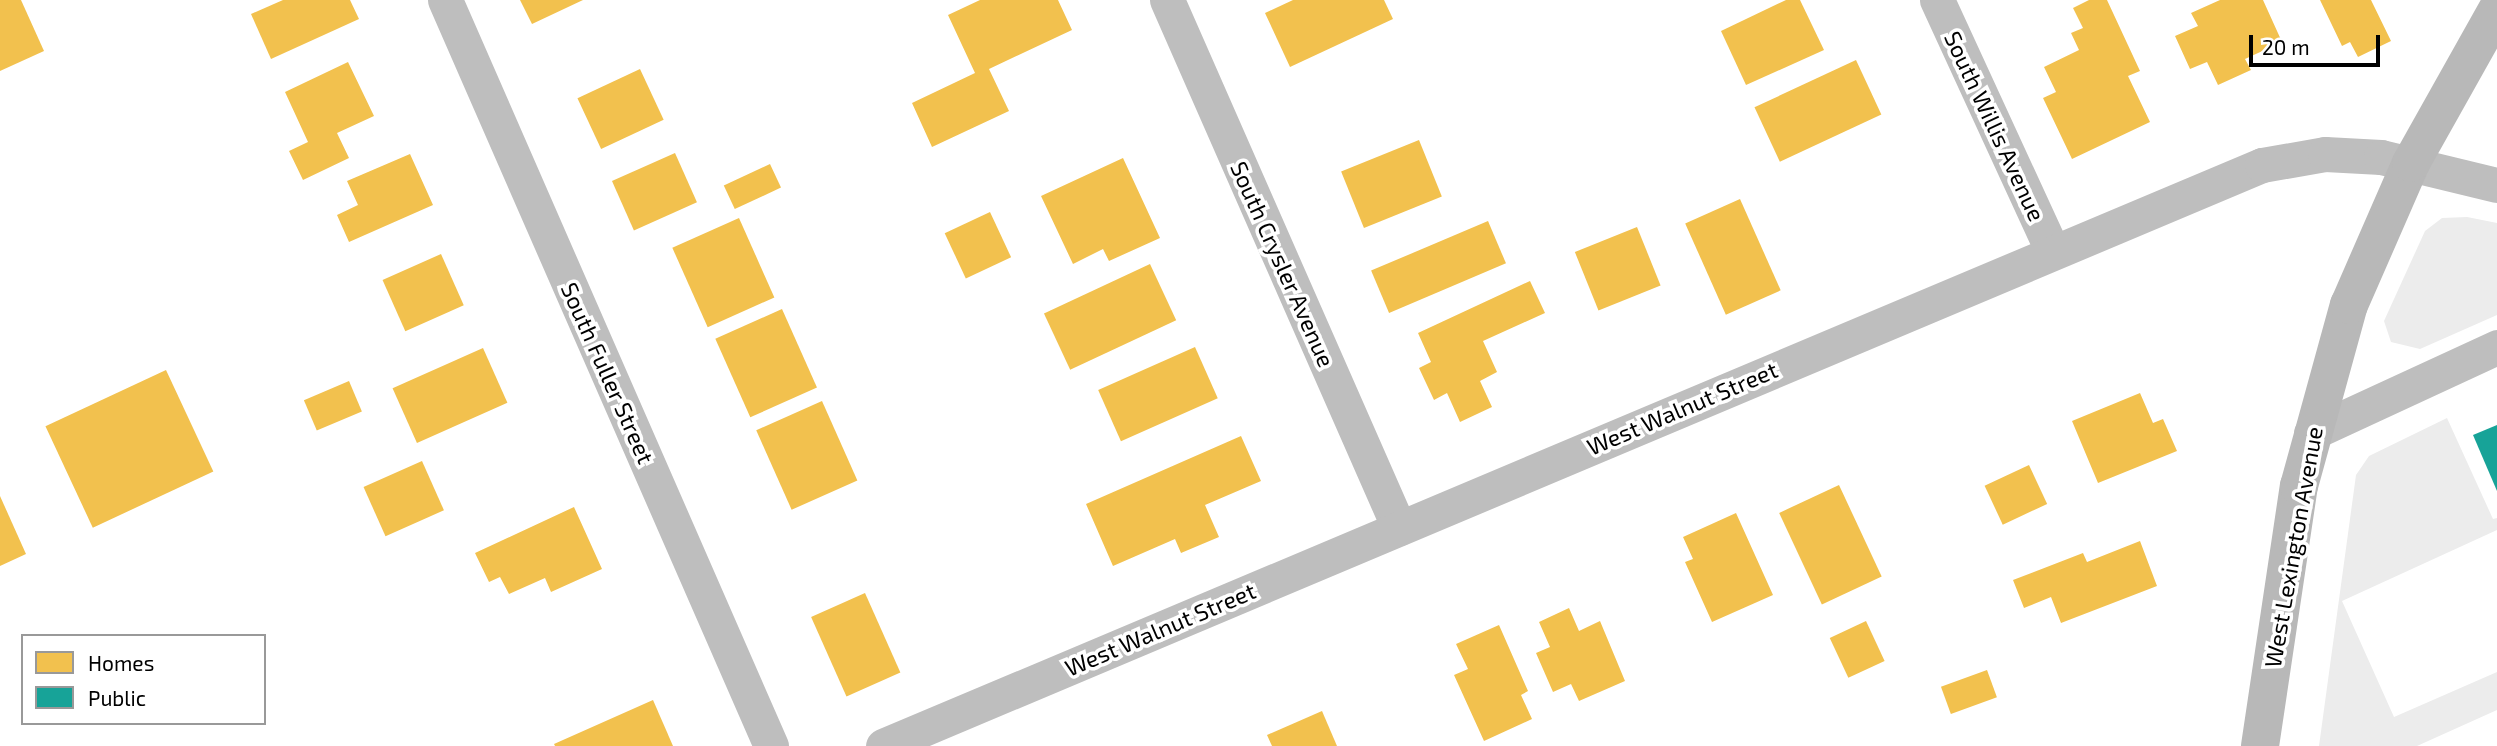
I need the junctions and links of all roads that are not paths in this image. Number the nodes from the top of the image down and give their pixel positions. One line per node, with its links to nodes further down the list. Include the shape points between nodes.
1 (445, 0): 11 (street, South Fuller Street)
2 (1167, 0): 10 (street, South Crysler Avenue)
3 (1937, 0): 7 (street, South Willis Avenue)
4 (2497, 10): 5 (main road, West Lexington Avenue)
5 (2411, 163): 6 (street, West Walnut Street); 7 (street, West Walnut Street, via 2325,155 2262,165); 9 (main road, West Lexington Avenue, via 2349,305)
6 (2497, 184)
7 (2053, 252): 10 (street, West Walnut Street)
8 (2497, 347): 9 (street)
9 (2311, 433): 13 (main road, West Lexington Avenue)
10 (1399, 528): 12 (street, West Walnut Street)
11 (771, 746)
12 (883, 746)
13 (2260, 746)

